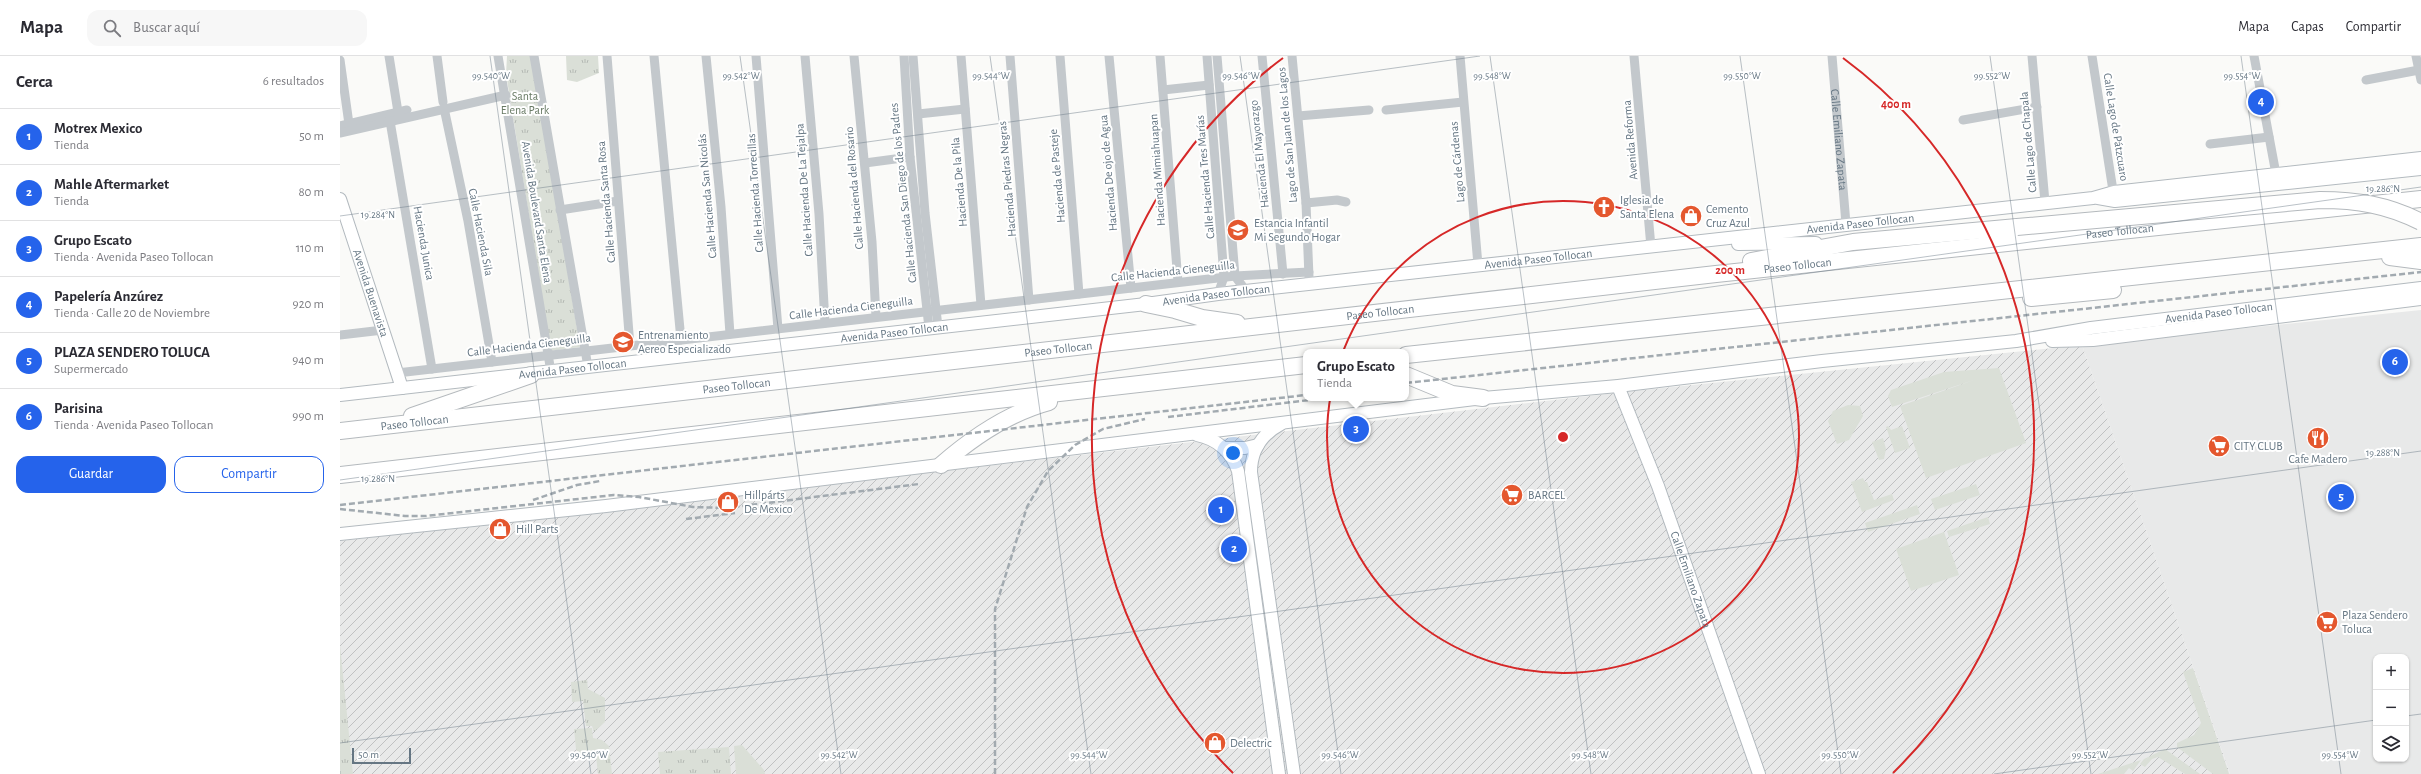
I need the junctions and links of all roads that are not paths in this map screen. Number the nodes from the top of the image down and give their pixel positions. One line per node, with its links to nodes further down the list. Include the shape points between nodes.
1 (389, 56): 47 (street)
2 (437, 56): 41 (street, Calle Hacienda Sila)
3 (498, 56): 32 (street, Avenida Boulevard Santa Elena)
4 (504, 56): 32 (street)
5 (534, 56): 70 (street, Avenida Boulevard Santa Elena)
6 (607, 56): 66 (street, Calle Hacienda Santa Rosa)
7 (654, 56): 107 (street)
8 (706, 56): 105 (street, Calle Hacienda San Nicolás)
9 (756, 56): 103 (street, Calle Hacienda Torrecillas)
10 (805, 56): 100 (street, Calle Hacienda De La Tejalpa, via 819,214)
11 (854, 56): 60 (street, Calle Hacienda del Rosario)
12 (904, 56): 34 (street, Calle Hacienda San Diego de los Padres)
13 (913, 56): 33 (street, Calle Hacienda San Diego de los Padres)
14 (961, 56): 43 (street, Hacienda De la Pila)
15 (1010, 56): 95 (street, Hacienda Piedras Negras)
16 (1060, 56): 91 (street, Hacienda de Pasteje)
17 (1109, 56): 88 (street, Hacienda De ojo de Agua)
18 (1160, 56): 38 (street, Hacienda Mimiahuapan)
19 (1207, 56): 37 (street, Calle Hacienda Tres Marías)
20 (1217, 56): 57 (street, Calle Hacienda Tres Marías)
21 (1262, 56): 82 (street, Hacienda El Mayorazgo)
22 (1292, 56): 49 (street, Lago de San Juan de los Lagos)
23 (1460, 56): 40 (street, Lago de Cárdenas)
24 (1634, 56): 78 (street, Avenida Reforma)
25 (1832, 56): 74 (street, Calle Emiliano Zapata)
26 (2032, 56): 42 (street, Calle Lago de Chapala)
27 (2092, 56): 63 (street, Calle Lago de Pátzcuaro)
28 (2254, 56): 54 (street)
29 (2416, 56): 31 (street)
30 (340, 60): 52 (street)
31 (2419, 70): 35 (street); 36 (street)
32 (500, 71): 39 (street, Avenida Boulevard Santa Elena)
33 (914, 74): 34 (street); 48 (street, Calle Hacienda San Diego de los Padres)
34 (905, 76): 58 (street, Calle Hacienda San Diego de los Padres)
35 (2366, 80)
36 (2421, 80)
37 (1209, 85): 38 (street); 56 (street, Calle Hacienda Tres Marías)
38 (1163, 90): 86 (street, Hacienda Mimiahuapan)
39 (505, 92): 41 (street); 112 (street, Avenida Boulevard Santa Elena)
40 (1464, 102): 46 (street); 80 (street, Lago de Cárdenas)
41 (444, 105): 44 (street); 114 (street, Calle Hacienda Sila, via 468,222)
42 (2037, 107): 50 (street); 68 (street, Calle Lago de Chapala)
43 (965, 109): 48 (street); 97 (street, Hacienda De la Pila)
44 (421, 110): 47 (street); 51 (street)
45 (1369, 110): 49 (street)
46 (1386, 110)
47 (398, 112): 52 (street)
48 (918, 114): 72 (street, Calle Hacienda San Diego de los Padres)
49 (1298, 116): 69 (street, Lago de San Juan de los Lagos)
50 (1963, 120)
51 (390, 121): 53 (street); 117 (street, Hacienda Junica)
52 (344, 125)
53 (340, 133)
54 (2269, 137): 55 (street); 62 (street)
55 (2210, 144)
56 (1215, 156): 57 (street); 85 (street, Calle Hacienda Tres Marías)
57 (1225, 156): 84 (street, Calle Hacienda Tres Marías)
58 (910, 157): 60 (street); 72 (street, Calle Hacienda San Diego de los Padres)
59 (2421, 158): 62 (main road, Avenida Paseo Tollocan)
60 (865, 163): 99 (street, Calle Hacienda del Rosario)
61 (2421, 169): 63 (main road, Avenida Paseo Tollocan, via 2231,189)
62 (2276, 174): 63 (main road, Avenida Paseo Tollocan)
63 (2114, 197): 68 (main road, Avenida Paseo Tollocan)
64 (340, 199): 71 (main road, Avenida Buenavista)
65 (2421, 199): 83 (highway, Paseo Tollocan)
66 (618, 201): 70 (street); 109 (street, Calle Hacienda Santa Rosa)
67 (1346, 202): 69 (street, via 1337,200)
68 (2045, 202): 74 (main road, Avenida Paseo Tollocan)
69 (1306, 203): 81 (street, Lago de San Juan de los Lagos)
70 (560, 210): 110 (street, Avenida Boulevard Santa Elena)
71 (342, 213): 104 (main road, Avenida Buenavista)
72 (921, 213): 98 (street, Calle Hacienda San Diego de los Padres)
73 (2421, 222): 76 (highway, bridge, via 2392,208 2353,200 2326,200)
74 (1846, 224): 75 (main road, Avenida Paseo Tollocan)
75 (1705, 242): 76 (main road); 78 (main road, Avenida Paseo Tollocan)
76 (1853, 242): 83 (highway, via 1752,261 1726,268)
77 (2421, 246): 93 (highway)
78 (1651, 247): 80 (main road, Avenida Paseo Tollocan)
79 (2421, 261): 93 (highway, via 2389,257 2360,258 2130,288 1975,302 1945,303)
80 (1478, 266): 87 (main road, Avenida Paseo Tollocan)
81 (1309, 272): 82 (street, Calle Hacienda Cieneguilla); 87 (street, Lago de San Juan de los Lagos)
82 (1283, 274): 84 (street, Calle Hacienda Cieneguilla)
83 (1716, 274): 101 (highway, Paseo Tollocan)
84 (1235, 276): 85 (street, Calle Hacienda Cieneguilla); 90 (street)
85 (1224, 277): 86 (street, Calle Hacienda Cieneguilla); 92 (street, Calle Hacienda Tres Marías)
86 (1178, 282): 88 (street, Calle Hacienda Cieneguilla)
87 (1310, 285): 90 (main road, Avenida Paseo Tollocan)
88 (1131, 288): 91 (street, Calle Hacienda Cieneguilla)
89 (2421, 288): 108 (main road, Avenida Paseo Tollocan, via 2091,328)
90 (1246, 291): 92 (main road, Avenida Paseo Tollocan)
91 (1079, 294): 95 (street, Calle Hacienda Cieneguilla)
92 (1218, 294): 96 (main road, Avenida Paseo Tollocan)
93 (1922, 299): 113 (highway)
94 (2421, 299): 108 (main road, Avenida Paseo Tollocan, via 2093,340)
95 (1029, 300): 97 (street, Calle Hacienda Cieneguilla)
96 (1146, 304): 101 (highway, via 1202,318); 102 (main road, Avenida Paseo Tollocan)
97 (981, 305): 98 (street, Calle Hacienda Cieneguilla)
98 (932, 311): 99 (street, Calle Hacienda Cieneguilla); 102 (street, Calle Hacienda San Diego de los Padres)
99 (876, 317): 100 (street, Calle Hacienda Cieneguilla)
100 (825, 323): 103 (street, Calle Hacienda Cieneguilla)
101 (1267, 326): 129 (highway, Paseo Tollocan)
102 (934, 328): 116 (main road, Avenida Paseo Tollocan)
103 (778, 329): 105 (street, Calle Hacienda Cieneguilla)
104 (383, 330): 106 (street); 120 (main road, Avenida Buenavista)
105 (730, 334): 107 (street, Calle Hacienda Cieneguilla)
106 (340, 335)
107 (680, 340): 109 (street, Calle Hacienda Cieneguilla)
108 (2016, 341): 123 (main road, Avenida Paseo Tollocan)
109 (630, 346): 110 (street, Calle Hacienda Cieneguilla)
110 (585, 351): 111 (street, Calle Hacienda Cieneguilla); 116 (street, Avenida Boulevard Santa Elena)
111 (571, 352): 112 (street, Calle Hacienda Cieneguilla); 118 (street)
112 (549, 355): 114 (street, Calle Hacienda Cieneguilla); 119 (street, Avenida Boulevard Santa Elena)
113 (1409, 355)
114 (492, 362): 117 (street, Calle Hacienda Cieneguilla)
115 (1303, 366): 125 (highway)
116 (588, 367): 118 (main road, Avenida Paseo Tollocan)
117 (432, 369): 120 (street, Calle Hacienda Cieneguilla)
118 (573, 369): 119 (main road, Avenida Paseo Tollocan)
119 (551, 372): 121 (main road, Avenida Paseo Tollocan)
120 (397, 373): 124 (main road, Avenida Buenavista)
121 (531, 375): 124 (main road, Avenida Paseo Tollocan); 129 (highway, via 423,413)
122 (1409, 376): 127 (highway, via 1452,394)
123 (1618, 386): 127 (main road, Avenida Paseo Tollocan); 143 (main road, Calle Emiliano Zapata, via 1658,486)
124 (402, 388): 126 (main road, Avenida Paseo Tollocan)
125 (1076, 391): 134 (highway, via 1006,418 960,448); 135 (highway)
126 (340, 395)
127 (1483, 398): 128 (main road, Avenida Paseo Tollocan)
128 (1288, 422): 131 (main road, Avenida Paseo Tollocan); 132 (main road, via 1269,430)
129 (368, 428): 130 (highway, Paseo Tollocan)
130 (340, 432)
131 (1194, 434): 133 (main road); 134 (main road, Avenida Paseo Tollocan)
132 (1258, 445): 133 (main road); 137 (main road, via 1253,455 1251,472)
133 (1225, 448): 137 (main road, via 1235,461)
134 (941, 465): 136 (main road, Avenida Paseo Tollocan, via 606,506)
135 (340, 475)
136 (340, 534)
137 (1255, 541): 138 (main road)
138 (1263, 603): 139 (main road); 140 (main road)
139 (1273, 729): 140 (street); 141 (main road)
140 (1287, 729): 142 (main road)
141 (1279, 774)
142 (1294, 774)
143 (1759, 774)

